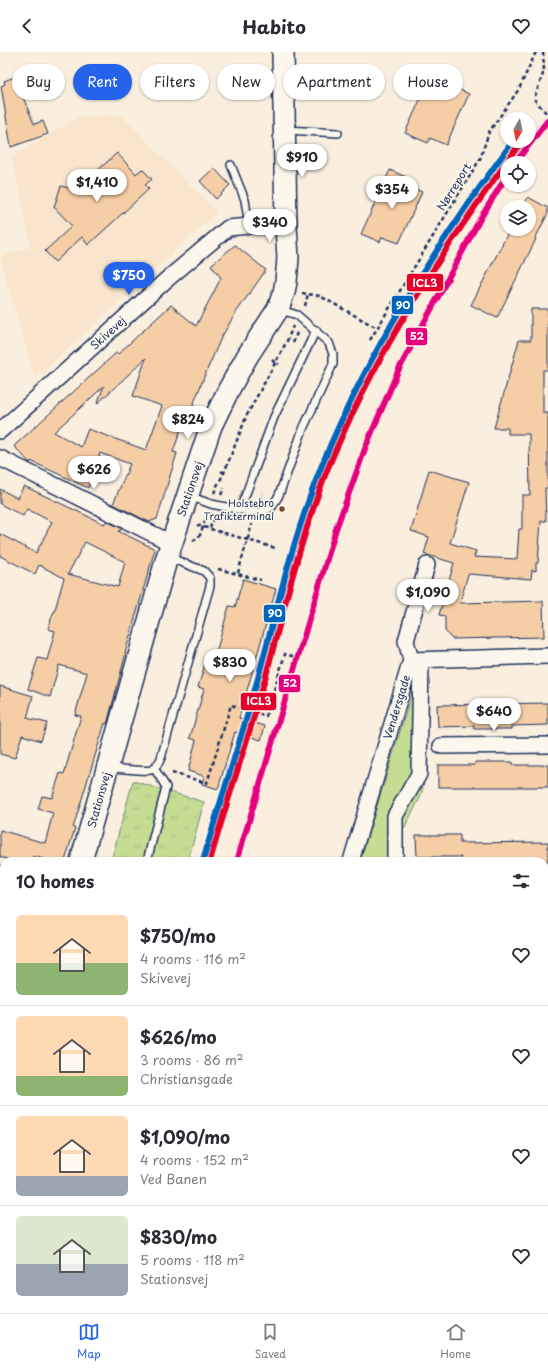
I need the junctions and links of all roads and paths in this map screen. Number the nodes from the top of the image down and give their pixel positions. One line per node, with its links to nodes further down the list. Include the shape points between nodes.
1 (283, 52): 5 (street, Stationsvej)
2 (536, 52): 11 (path, Nørreport, via 519,90 489,132 480,160)
3 (543, 52): 4 (path, via 544,71 534,99)
4 (548, 115)
5 (284, 130): 6 (lane); 9 (street, Stationsvej)
6 (338, 132)
7 (231, 165): 8 (lane, via 245,200)
8 (249, 226): 9 (street, Skivevej); 17 (street, Skivevej, via 228,228 165,281)
9 (286, 226): 10 (street, Stationsvej)
10 (293, 299): 11 (path, via 320,296); 12 (lane); 15 (path, via 288,341); 22 (street, Stationsvej, via 248,355 226,395 211,426)
11 (377, 328): 13 (path, Nørreport)
12 (316, 330): 24 (lane, via 274,417); 25 (lane, via 331,347 334,354 333,362 303,429 275,503 268,510)
13 (370, 340)
14 (272, 360): 15 (path)
15 (275, 363): 16 (path); 20 (path, via 246,415)
16 (279, 364)
17 (0, 431)
18 (0, 458): 30 (street, via 161,538)
19 (221, 470): 20 (path)
20 (226, 473): 23 (path, via 217,486)
21 (262, 493): 25 (path)
22 (187, 495): 23 (lane); 26 (street, Stationsvej)
23 (210, 504): 24 (lane); 27 (path)
24 (240, 510): 25 (lane)
25 (256, 513): 28 (path)
26 (180, 518): 27 (path); 30 (street, Stationsvej)
27 (202, 527): 28 (path); 30 (path, via 200,535 185,548)
28 (248, 540): 29 (path); 33 (path)
29 (274, 548)
30 (169, 551): 32 (lane); 40 (street, Stationsvej)
31 (427, 565): 37 (street, via 406,641)
32 (204, 571): 33 (path, via 221,569); 41 (lane, via 210,578 210,586 161,758)
33 (238, 573): 34 (path)
34 (261, 580)
35 (548, 656): 37 (street)
36 (302, 659): 41 (path, via 285,654 266,716 231,705 206,783)
37 (416, 660): 44 (street, Vendersgade); 45 (street, via 419,774 395,816)
38 (548, 745): 39 (street)
39 (441, 746)
40 (108, 767): 41 (lane, via 147,771); 42 (street, Stationsvej)
41 (154, 768): 43 (lane, via 166,787)
42 (82, 857)
43 (148, 857)
44 (352, 857)
45 (395, 857)

